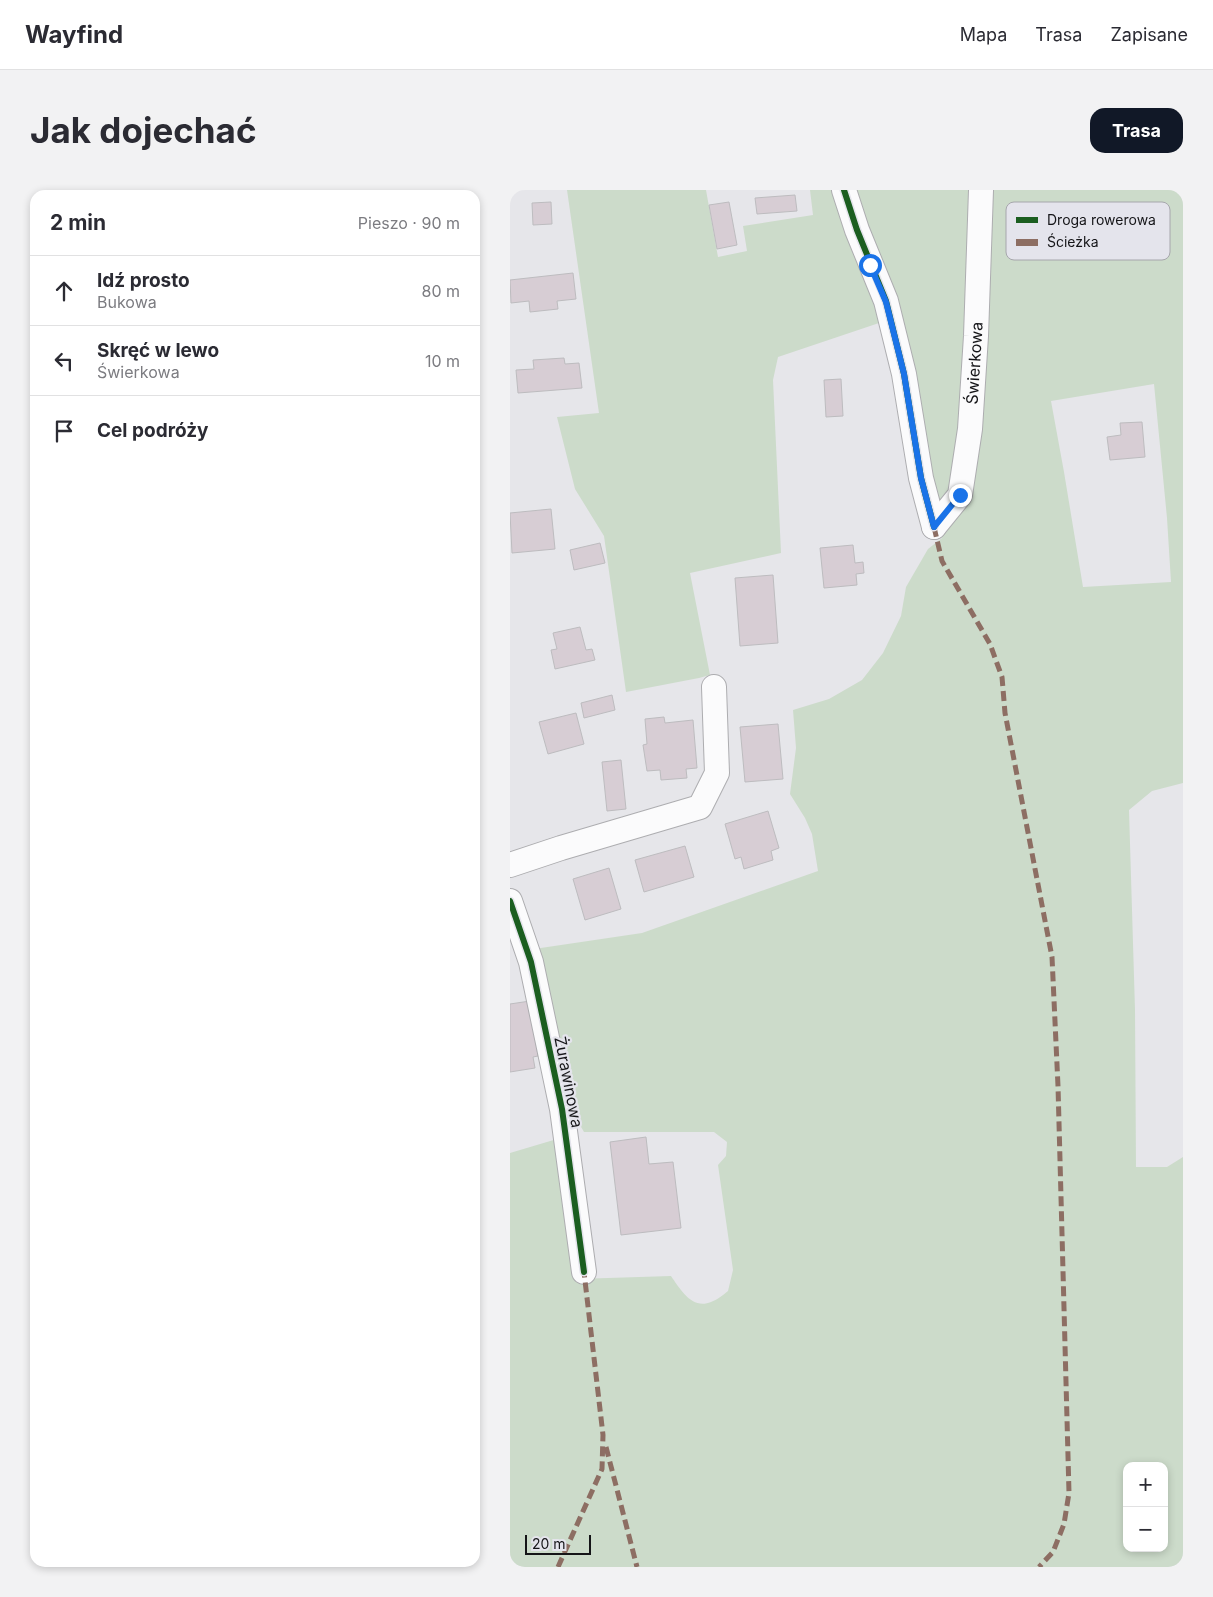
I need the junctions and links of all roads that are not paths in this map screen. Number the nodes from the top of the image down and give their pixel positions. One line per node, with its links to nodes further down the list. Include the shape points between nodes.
1 (844, 190): 2 (street, Świerkowa, via 856,230 886,302 904,374 921,478 934,527 960,495 970,429)
2 (980, 190)
3 (714, 687): 4 (street, via 717,773 700,807)
4 (510, 865)
5 (510, 901): 6 (street, Żurawinowa, via 531,962 562,1109)
6 (584, 1272)

